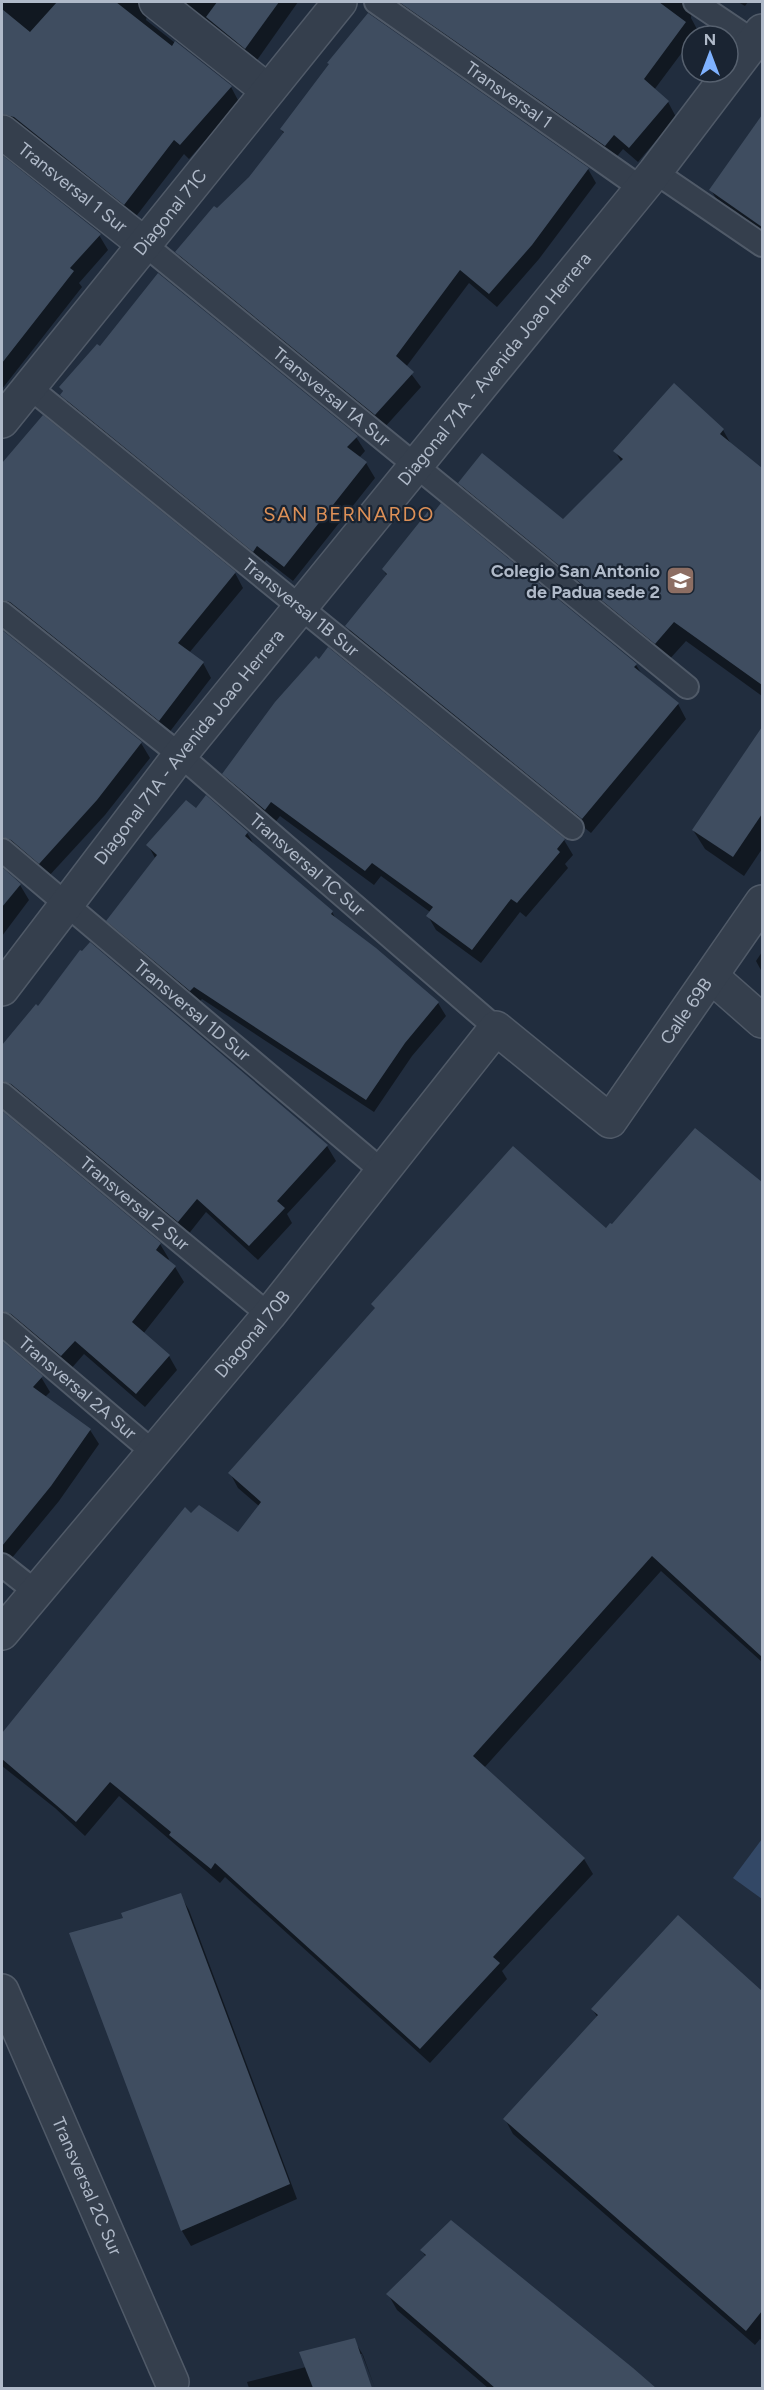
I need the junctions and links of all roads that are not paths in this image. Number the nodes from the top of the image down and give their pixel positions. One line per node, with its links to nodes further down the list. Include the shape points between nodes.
1 (156, 2): 6 (street)
2 (340, 2): 6 (street, Diagonal 71C)
3 (376, 2): 8 (lane, Transversal 1)
4 (695, 2): 5 (lane)
5 (760, 40): 8 (street, Diagonal 71A - Avenida Joao Herrera)
6 (267, 90): 9 (street, Diagonal 71C)
7 (2, 132): 9 (street, Transversal 1 Sur)
8 (649, 180): 10 (lane, Transversal 1); 12 (street, Diagonal 71A - Avenida Joao Herrera)
9 (144, 244): 11 (street, Diagonal 71C); 12 (lane, Transversal 1A Sur)
10 (762, 245)
11 (12, 400): 13 (lane, Transversal 1B Sur)
12 (417, 464): 13 (street, Diagonal 71A - Avenida Joao Herrera); 15 (lane, Transversal 1A Sur)
13 (299, 607): 16 (street, Diagonal 71A - Avenida Joao Herrera); 17 (lane, Transversal 1B Sur)
14 (2, 613): 16 (lane, Transversal 1C Sur)
15 (687, 687)
16 (180, 755): 20 (street, Diagonal 71A - Avenida Joao Herrera); 24 (lane, Transversal 1C Sur)
17 (572, 828)
18 (2, 850): 20 (lane, Transversal 1D Sur)
19 (762, 902): 21 (street, Calle 69B)
20 (67, 905): 22 (street, Diagonal 71A - Avenida Joao Herrera); 27 (lane, Transversal 1D Sur)
21 (712, 977): 23 (street); 26 (street, Calle 69B)
22 (2, 989)
23 (762, 1021)
24 (496, 1028): 26 (street, Transversal 1C Sur); 27 (street, Diagonal 70B)
25 (2, 1094): 28 (lane, Transversal 2 Sur)
26 (610, 1121)
27 (382, 1171): 28 (street, Diagonal 70B)
28 (269, 1315): 30 (street, Diagonal 70B)
29 (2, 1324): 30 (lane, Transversal 2A Sur)
30 (154, 1453): 32 (street, Diagonal 70B)
31 (2, 1565): 32 (lane)
32 (36, 1592): 33 (street, Diagonal 70B)
33 (2, 1633)
34 (2, 1990): 35 (street, Transversal 2C Sur)
35 (172, 2382)

